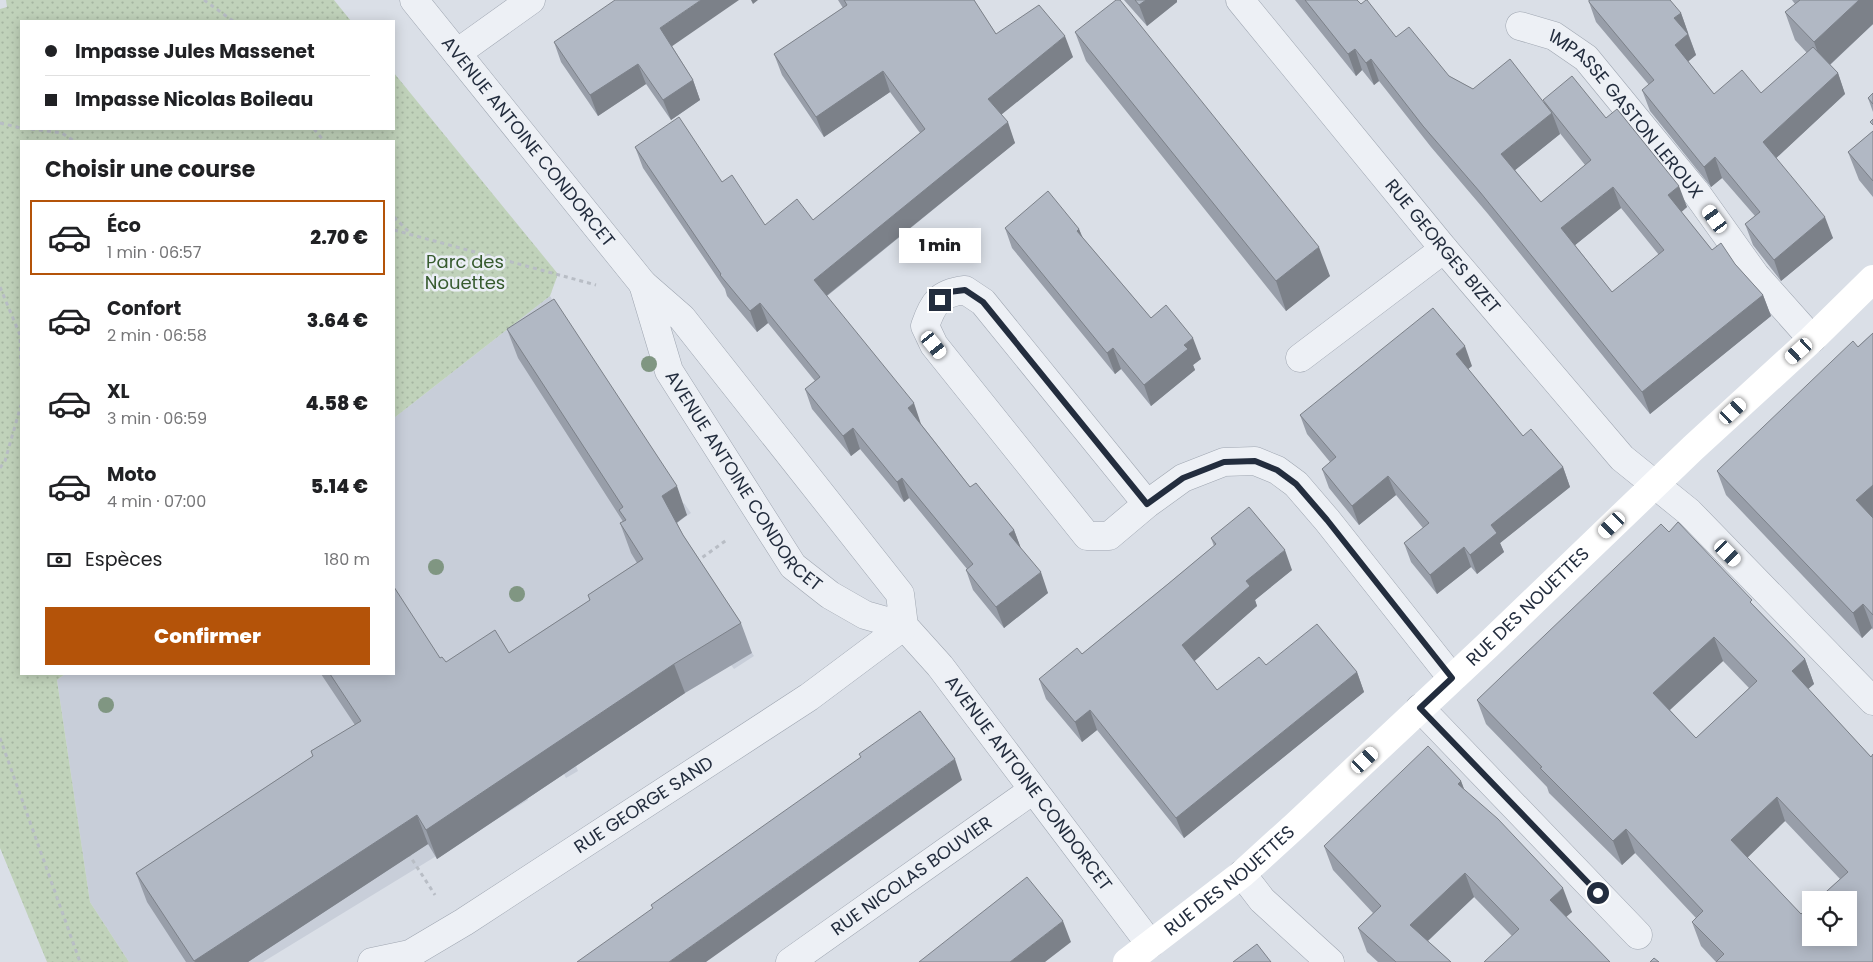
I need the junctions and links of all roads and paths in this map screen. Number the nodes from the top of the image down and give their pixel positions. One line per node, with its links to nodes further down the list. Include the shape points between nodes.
1 (204, 0): 5 (path)
2 (414, 0): 7 (street, AVENUE ANTOINE CONDORCET)
3 (532, 0): 7 (street)
4 (1240, 0): 19 (street, RUE GEORGES BIZET)
5 (232, 20)
6 (1520, 26): 25 (street, IMPASSE GASTON LEROUX, via 1554,36 1586,58 1695,191 1755,274)
7 (457, 54): 21 (street, AVENUE ANTOINE CONDORCET)
8 (0, 123): 9 (path)
9 (20, 128)
10 (39, 130): 13 (path)
11 (66, 130): 13 (path)
12 (315, 130): 15 (path)
13 (62, 133): 14 (path)
14 (72, 140)
15 (323, 140)
16 (395, 218): 18 (path)
17 (395, 230): 18 (path)
18 (411, 235): 23 (path)
19 (1444, 249): 26 (street); 29 (street, RUE GEORGES BIZET, via 1622,458)
20 (1873, 279): 25 (street, RUE DES NOUETTES)
21 (642, 284): 33 (street, AVENUE ANTOINE CONDORCET, via 682,318 900,594); 33 (street, AVENUE ANTOINE CONDORCET, via 669,371 793,566 830,595 865,615)
22 (0, 286): 24 (path)
23 (602, 286)
24 (20, 335)
25 (1812, 339): 29 (street, RUE DES NOUETTES)
26 (1300, 358)
27 (20, 408): 28 (path, via 5,461)
28 (0, 468)
29 (1654, 485): 34 (street, RUE DES NOUETTES); 35 (street, RUE GEORGES BIZET, via 1688,512)
30 (1147, 504): 30 (street, via 983,302 965,290 949,292 931,308 925,326 934,345 1087,536 1109,536); 34 (street, via 1183,478 1224,462 1255,461 1277,470 1296,484 1327,520)
31 (728, 539): 32 (path)
32 (694, 564)
33 (904, 626): 38 (street, AVENUE ANTOINE CONDORCET, via 940,666); 45 (street, RUE GEORGE SAND, via 809,697 464,922 410,954)
34 (1452, 678): 36 (street, RUE DES NOUETTES)
35 (1873, 701)
36 (1420, 708): 40 (street, RUE DES NOUETTES); 42 (street)
37 (0, 738): 44 (path)
38 (1033, 790): 43 (street, AVENUE ANTOINE CONDORCET); 46 (street, RUE NICOLAS BOUVIER)
39 (406, 849): 41 (path)
40 (1242, 874): 43 (street, RUE DES NOUETTES); 48 (street, via 1262,900)
41 (435, 895)
42 (1638, 935)
43 (1150, 944): 47 (street, RUE DES NOUETTES)
44 (80, 962)
45 (372, 962)
46 (790, 962)
47 (1127, 962)
48 (1330, 962)

